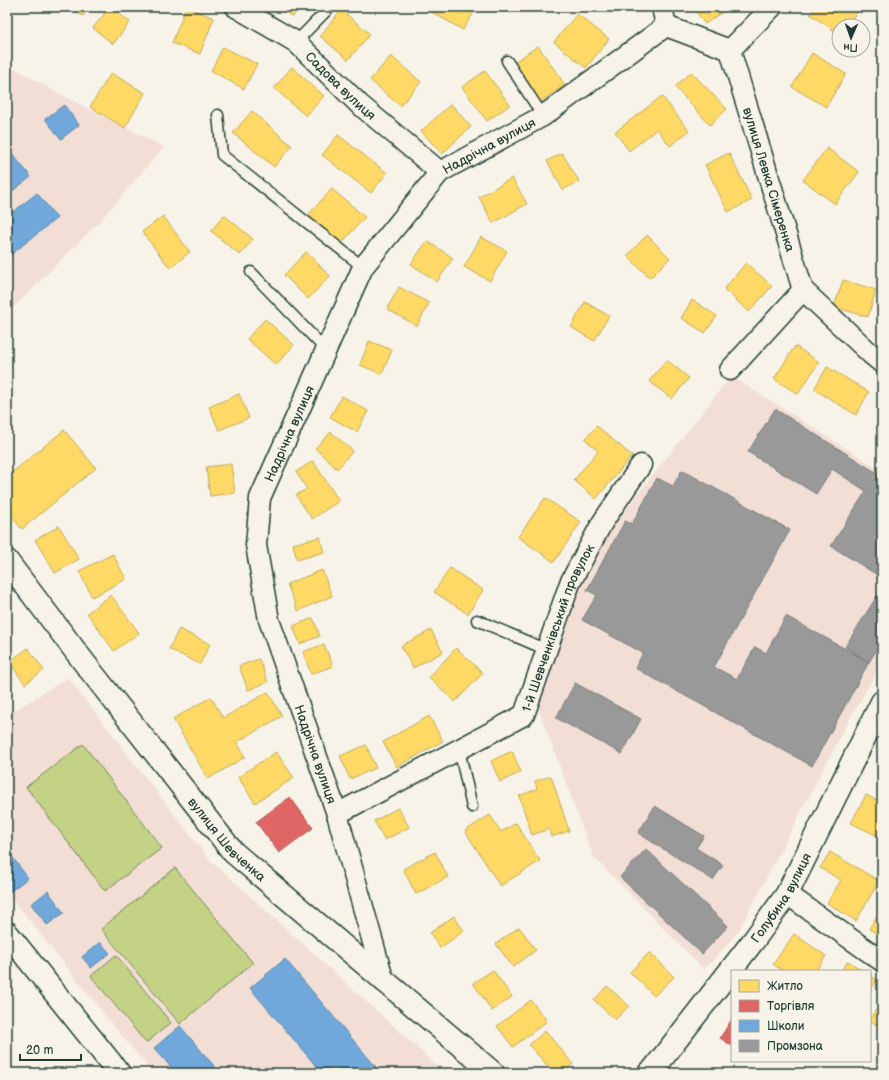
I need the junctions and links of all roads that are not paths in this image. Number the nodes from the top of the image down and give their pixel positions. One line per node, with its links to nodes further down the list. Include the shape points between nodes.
1 (236, 7): 5 (street, Садова вулиця)
2 (330, 7): 5 (lane)
3 (772, 7): 6 (street)
4 (664, 16): 6 (street); 9 (street, Надрічна вулиця)
5 (296, 42): 10 (street, Садова вулиця, via 359,104)
6 (730, 50): 13 (street, вулиця Левка Сімеренка)
7 (507, 61): 9 (lane)
8 (218, 115): 11 (lane, via 222,155)
9 (543, 116): 10 (street, Надрічна вулиця)
10 (440, 172): 11 (street, Надрічна вулиця)
11 (363, 267): 14 (street, Надрічна вулиця)
12 (251, 272): 14 (lane)
13 (803, 290): 15 (street, вулиця Левка Сімеренка); 16 (street)
14 (326, 350): 24 (street, Надрічна вулиця, via 260,498 256,545 269,620)
15 (882, 362)
16 (730, 370)
17 (641, 465): 20 (street, 1-й Шевченківський провулок, via 602,523 570,583)
18 (7, 562): 30 (street, вулиця Шевченка, via 233,852)
19 (477, 620): 20 (lane)
20 (547, 650): 22 (street, 1-й Шевченківський провулок, via 524,715)
21 (882, 702): 25 (street, Голубина вулиця)
22 (459, 749): 23 (lane); 24 (street, 1-й Шевченківський провулок)
23 (472, 807)
24 (337, 814): 30 (street, Надрічна вулиця)
25 (787, 894): 27 (street); 29 (street, Голубина вулиця)
26 (7, 933): 32 (street)
27 (882, 961)
28 (731, 970): 31 (street, Голубина вулиця)
29 (731, 970)
30 (384, 982): 33 (street, вулиця Шевченка)
31 (653, 1072)
32 (119, 1073)
33 (493, 1073)

